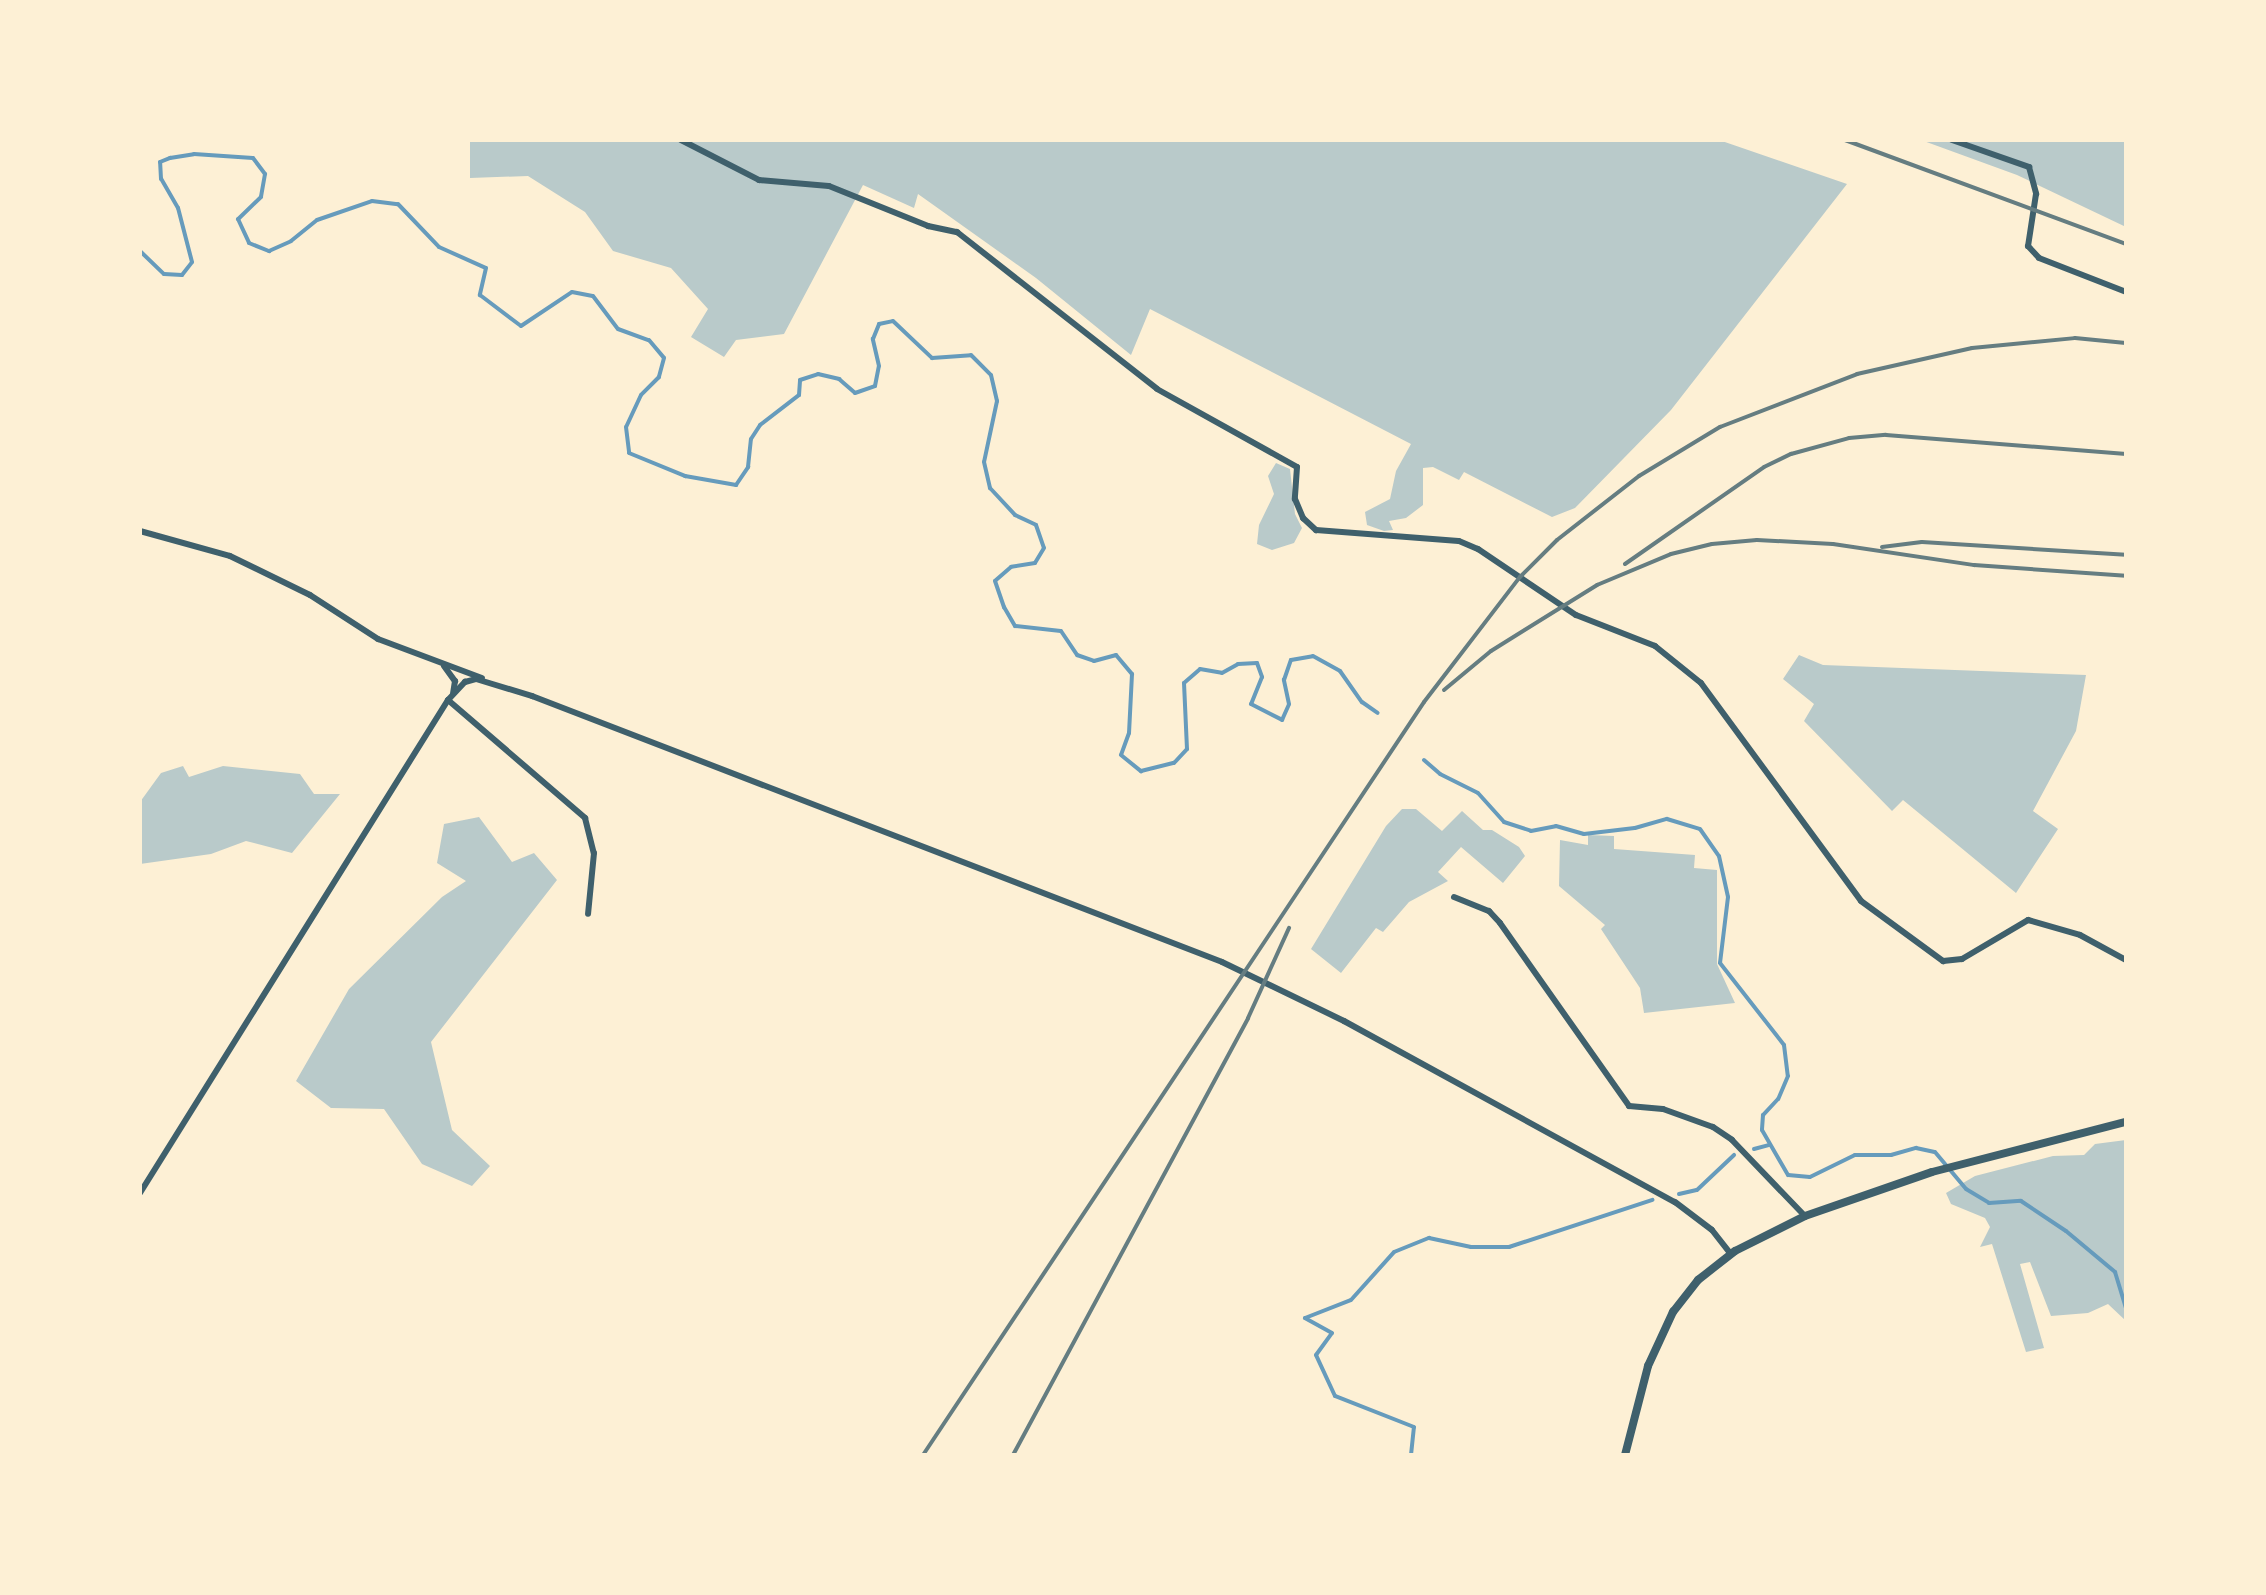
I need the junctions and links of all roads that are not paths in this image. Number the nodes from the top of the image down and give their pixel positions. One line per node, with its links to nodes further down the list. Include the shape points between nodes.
1 (681, 140): 11 (street, via 759,180 829,186 957,232 1157,390 1297,467 1295,499 1316,530 1459,541 1576,615 1656,646 1702,683 1862,901 1943,961 1962,959 2028,920 2080,935)
2 (1952, 140): 3 (street, via 2029,167 2036,194 2028,246 2039,258)
3 (2126, 292)
4 (140, 531): 5 (street, via 263,571 378,638)
5 (439, 662): 6 (street); 7 (street, via 451,672)
6 (488, 680): 7 (street, via 465,682); 15 (street, via 1234,967 1675,1202)
7 (454, 692): 8 (street)
8 (448, 700): 10 (street, via 585,818 594,852); 13 (street)
9 (1454, 896): 14 (street, via 1490,911 1629,1106 1663,1109 1712,1127)
10 (588, 914)
11 (2126, 960)
12 (2126, 1122): 14 (street, via 1932,1172)
13 (140, 1193)
14 (1805, 1216): 15 (street)
15 (1731, 1254): 16 (street, via 1685,1294 1659,1337)
16 (1624, 1455)

